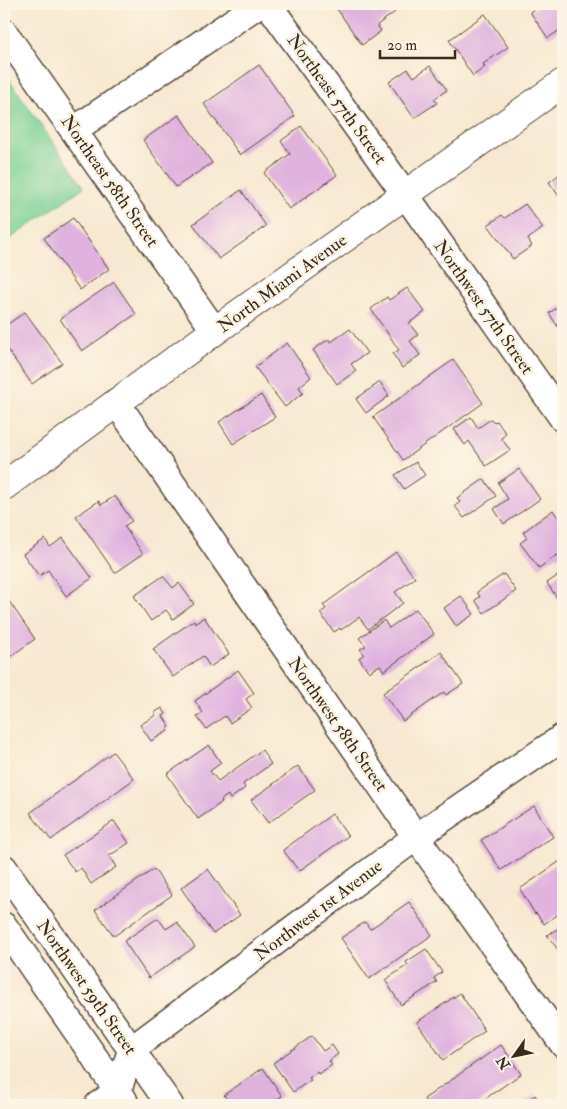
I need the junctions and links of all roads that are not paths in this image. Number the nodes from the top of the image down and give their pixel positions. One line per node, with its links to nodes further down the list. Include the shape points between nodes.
1 (259, 4): 5 (street)
2 (268, 4): 6 (street, Northeast 57th Street)
3 (4, 32): 5 (street, Northeast 58th Street)
4 (563, 83): 6 (main road, North Miami Avenue)
5 (74, 130): 7 (street, Northeast 58th Street)
6 (405, 194): 7 (main road, North Miami Avenue); 9 (street, Northwest 57th Street)
7 (216, 331): 8 (main road, North Miami Avenue)
8 (116, 402): 10 (main road, North Miami Avenue); 12 (street, Northwest 58th Street)
9 (563, 419)
10 (4, 486)
11 (563, 737): 12 (street, Northwest 1st Avenue)
12 (416, 837): 15 (street, Northwest 58th Street); 16 (street, Northwest 1st Avenue)
13 (4, 868): 16 (street, Northwest 59th Street)
14 (4, 926): 17 (street, Northwest 59th Street)
15 (563, 1044)
16 (131, 1050): 17 (street); 18 (street, Northwest 59th Street)
17 (114, 1100)
18 (170, 1105)

